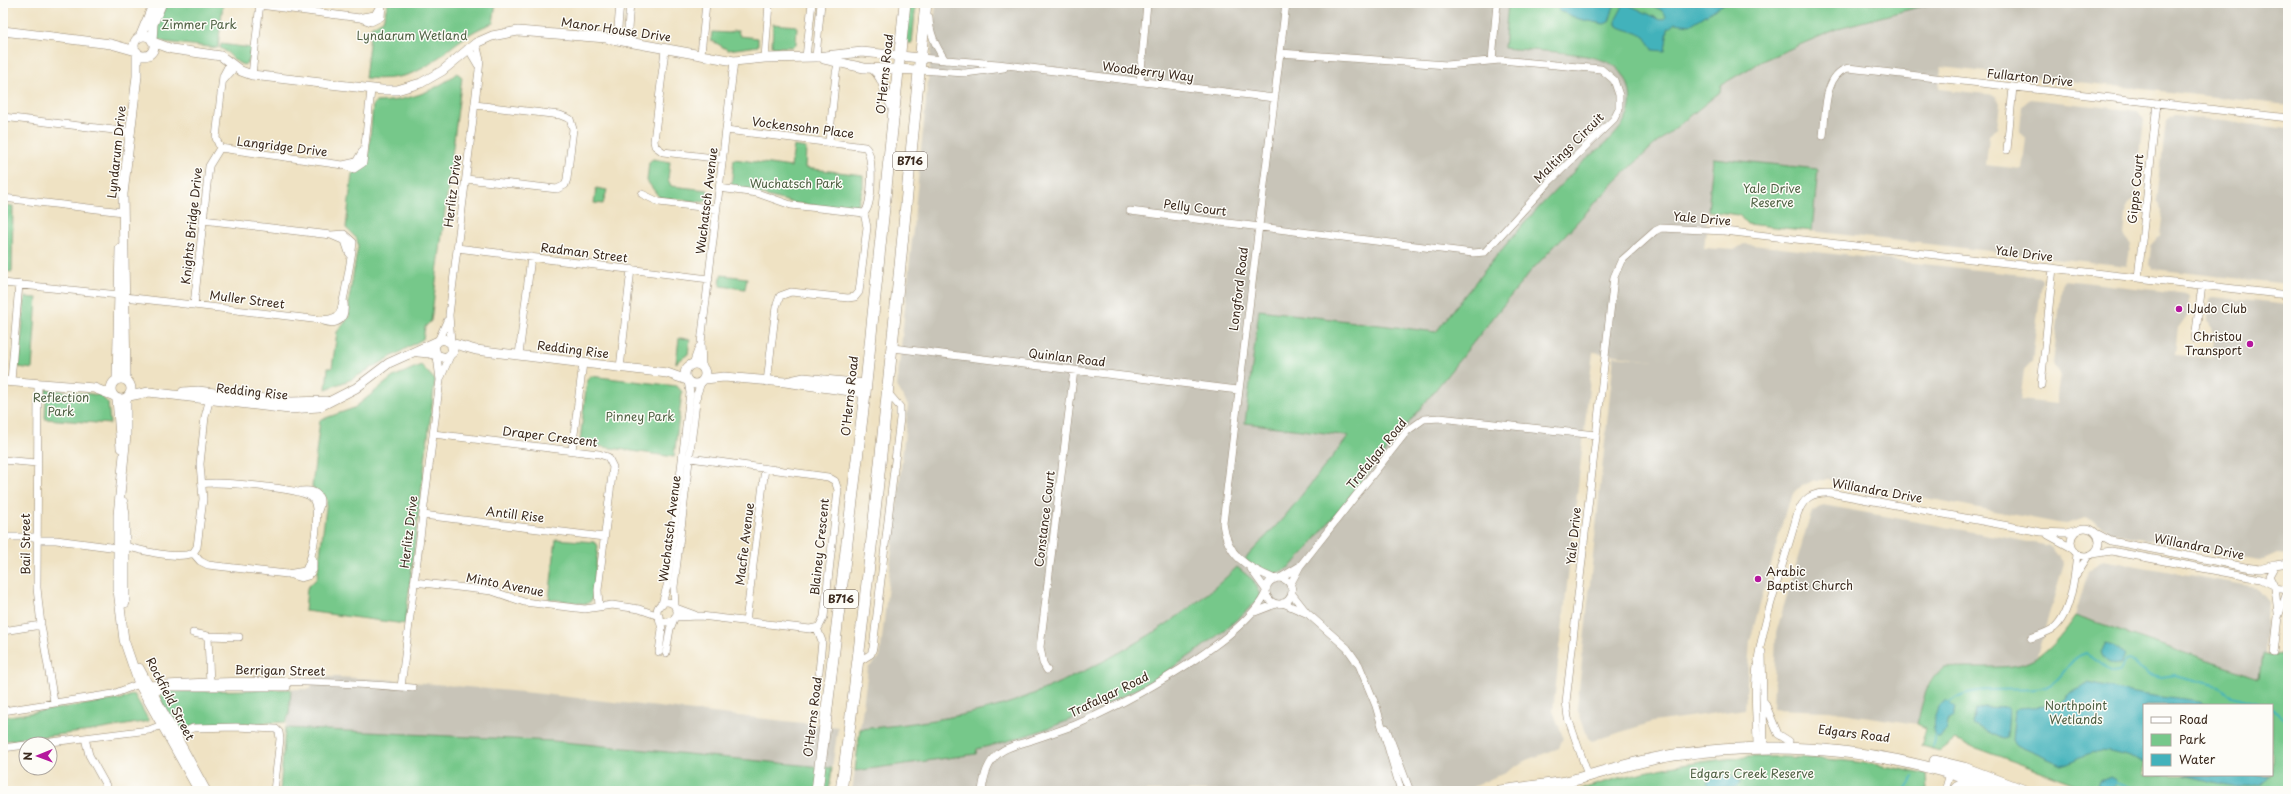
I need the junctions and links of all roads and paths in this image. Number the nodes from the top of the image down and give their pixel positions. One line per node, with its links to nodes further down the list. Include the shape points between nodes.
1 (154, 3): 17 (street)
2 (162, 3): 19 (street, via 153,24)
3 (382, 3): 15 (street, via 383,14 378,20 371,22 360,18)
4 (620, 3): 18 (street)
5 (630, 3): 21 (street)
6 (706, 3): 30 (street)
7 (769, 3): 33 (street)
8 (812, 3): 32 (street)
9 (821, 3): 34 (street)
10 (905, 3): 20 (main road, O'Herns Road / B716)
11 (927, 3): 35 (main road, B716); 37 (street, via 929,26 935,45)
12 (1147, 3): 47 (street)
13 (1286, 3): 28 (street, Longford Road)
14 (1497, 3): 38 (street)
15 (260, 4): 45 (street)
16 (3, 31): 22 (street)
17 (139, 38): 19 (street, via 145,36); 22 (street); 26 (street, via 135,43)
18 (617, 40): 21 (street, Manor House Drive); 23 (street, Manor House Drive, via 518,31 492,36)
19 (152, 41): 24 (street, Manor House Drive); 29 (street, via 153,48)
20 (901, 41): 27 (street); 31 (main road, O'Herns Road / B716)
21 (627, 42): 25 (street, Manor House Drive)
22 (111, 44): 26 (street)
23 (472, 46): 49 (street, Manor House Drive, via 442,71 421,83 397,90); 52 (street, Herlitz Drive, via 479,70)
24 (172, 49): 29 (street, Manor House Drive); 40 (street, Manor House Drive, via 218,54)
25 (665, 50): 30 (street, Manor House Drive); 62 (street, via 655,146 663,152)
26 (136, 51): 29 (street, via 142,55); 46 (street, Lyndarum Drive)
27 (878, 52): 31 (street, Manor House Drive); 36 (street, Manor House Drive)
28 (1280, 53): 38 (street, Maltings Circuit, via 1447,65); 50 (street, Longford Road)
29 (149, 54): 46 (street, Lyndarum Drive)
30 (701, 54): 39 (street, Manor House Drive)
31 (900, 54): 35 (street, Manor House Drive); 43 (main road, O'Herns Road / B716)
32 (806, 57): 33 (street, Manor House Drive); 34 (street, Manor House Drive)
33 (765, 58): 39 (street, Manor House Drive)
34 (816, 58): 36 (street, Manor House Drive)
35 (920, 58): 37 (street, Woodberry Way); 44 (main road, B716)
36 (841, 60): 42 (street, Manor House Drive); 59 (street)
37 (945, 60): 41 (street, Woodberry Way)
38 (1492, 60): 72 (street, Maltings Circuit, via 1601,69 1614,80 1619,95 1619,109 1614,119 1550,181 1485,252 1473,253)
39 (734, 61): 56 (street, Wuchatsch Avenue)
40 (233, 65): 45 (street, Manor House Drive); 60 (street, via 225,71 222,83 216,138)
41 (1019, 67): 44 (street, Woodberry Way, via 965,73); 47 (street, Woodberry Way)
42 (872, 68): 43 (street, Manor House Drive); 53 (street, via 882,79 888,101)
43 (898, 69): 44 (street, Manor House Drive); 53 (main road, O'Herns Road / B716)
44 (919, 70): 89 (main road, B716)
45 (249, 75): 49 (street, Manor House Drive)
46 (137, 76): 57 (street, Lyndarum Drive)
47 (1140, 82): 50 (street, Woodberry Way)
48 (2013, 87): 51 (street, Fullarton Drive); 58 (street, Fullarton Drive, via 1848,68 1841,70 1831,81); 61 (street)
49 (371, 90): 60 (street, Langridge Drive, via 363,163 354,169 342,165)
50 (1274, 98): 72 (street, Longford Road)
51 (2157, 103): 55 (street, Fullarton Drive); 77 (street, Gipps Court)
52 (475, 105): 63 (street, Herlitz Drive); 63 (street, via 568,117 573,129 569,163 566,183 557,189)
53 (894, 109): 108 (main road, O'Herns Road / B716)
54 (3, 117): 57 (street)
55 (2288, 118)
56 (726, 130): 59 (street, Vockensohn Place); 62 (street, Wuchatsch Avenue)
57 (131, 132): 69 (street, Lyndarum Drive, via 123,185)
58 (1823, 136)
59 (829, 142): 70 (street, Vockensohn Place, via 862,146 869,151 870,197)
60 (220, 148): 71 (street, Knights Bridge Drive, via 209,166)
61 (2007, 150)
62 (723, 159): 64 (street, Wuchatsch Avenue)
63 (466, 179): 73 (street, Herlitz Drive)
64 (719, 188): 67 (street, Wuchatsch Avenue); 70 (street, via 757,193 791,205)
65 (642, 194): 67 (street, via 659,202)
66 (3, 198): 69 (street)
67 (717, 209): 78 (street, Wuchatsch Avenue)
68 (1130, 211): 72 (street, Pelly Court)
69 (123, 212): 83 (street, Lyndarum Drive, via 119,260)
70 (864, 213): 104 (street, Vockensohn Place, via 867,227 860,288 855,297 791,292 780,296 776,307)
71 (203, 220): 84 (street, Knights Bridge Drive); 84 (street, Muller Street, via 331,235 345,241 349,257 344,300 337,316 321,320)
72 (1258, 227): 109 (street, Longford Road)
73 (457, 248): 74 (street, Radman Street); 85 (street, Herlitz Drive)
74 (531, 257): 76 (street, Radman Street); 94 (street)
75 (2053, 268): 77 (street, Yale Drive); 106 (street); 114 (street, Yale Drive, via 1724,231 1661,228 1621,261 1615,272)
76 (632, 269): 78 (street, Radman Street); 96 (street)
77 (2138, 278): 81 (street, Yale Drive)
78 (709, 279): 98 (street, Wuchatsch Avenue)
79 (3, 282): 80 (street, Muller Street)
80 (19, 284): 83 (street, Muller Street); 101 (street)
81 (2202, 285): 82 (street, Yale Drive); 86 (street)
82 (2288, 295)
83 (122, 296): 84 (street, Muller Street); 102 (street, Lyndarum Drive)
84 (194, 305)
85 (449, 316): 87 (street, Herlitz Drive); 88 (street, Herlitz Drive)
86 (2195, 339)
87 (438, 341): 88 (street, via 444,339); 91 (street, Redding Rise); 92 (street, via 434,346)
88 (451, 343): 90 (street, Redding Rise); 93 (street)
89 (893, 348): 97 (street, Quinlan Road); 192 (main road, B716)
90 (476, 350): 93 (street, Redding Rise, via 460,351); 94 (street, Redding Rise)
91 (416, 352): 92 (street, Redding Rise); 111 (street, Redding Rise, via 390,363 356,388 332,400 291,402)
92 (436, 355): 93 (street, via 446,358); 100 (street, Herlitz Drive)
93 (451, 355): 100 (street, Herlitz Drive)
94 (519, 355): 95 (street, Redding Rise)
95 (583, 363): 96 (street, Redding Rise); 115 (street)
96 (620, 368): 99 (street, Redding Rise)
97 (1074, 370): 109 (street, Quinlan Road); 165 (street, Constance Court, via 1040,647)
98 (699, 372): 99 (street, Redding Rise); 103 (street); 103 (street, Redding Rise, via 694,385); 104 (street, Redding Rise); 116 (street, Wuchatsch Avenue)
99 (667, 373): 103 (street, Redding Rise)
100 (440, 380): 113 (street, Herlitz Drive)
101 (7, 381): 105 (street)
102 (121, 381): 107 (street); 110 (street, Redding Rise); 112 (street, Rockfield Street, via 110,389); 112 (street, Rockfield Street, via 132,390)
103 (687, 381): 116 (street, Wuchatsch Avenue, via 690,393)
104 (767, 382): 108 (street, Redding Rise)
105 (38, 384): 107 (street); 118 (street, Bail Street)
106 (2041, 385)
107 (94, 388): 112 (street)
108 (865, 388): 191 (main road, O'Herns Road / B716)
109 (1238, 390): 135 (street, Longford Road, via 1223,523 1230,548)
110 (150, 392): 111 (street, Redding Rise); 112 (street, Redding Rise)
111 (208, 395): 120 (street, via 199,471)
112 (121, 397): 128 (street, Rockfield Street, via 122,493 125,515)
113 (433, 434): 115 (street, Draper Crescent); 121 (street, Herlitz Drive)
114 (1596, 435): 134 (street, Trafalgar Road, via 1440,418 1424,419 1407,431); 185 (street, Yale Drive, via 1566,709)
115 (572, 450): 126 (street, Draper Crescent, via 604,455 612,463)
116 (686, 458): 119 (street, Blainey Crescent); 145 (street, Wuchatsch Avenue, via 668,586); 147 (street, Wuchatsch Avenue, via 674,587)
117 (3, 460): 118 (street)
118 (37, 463): 127 (street, Bail Street)
119 (765, 468): 155 (street, Macfie Avenue); 157 (street, Blainey Crescent, via 828,477 838,486 824,617)
120 (202, 484): 130 (street, via 199,534 197,548); 130 (street, via 219,482 295,491 312,490 321,502 312,554 305,571 287,574 208,565 200,562)
121 (423, 515): 126 (street, Antill Rise); 138 (street, Herlitz Drive)
122 (2077, 530): 123 (street, Willandra Drive, via 2066,533); 124 (street, via 2090,528); 129 (street, via 2071,540)
123 (2041, 532): 129 (street, Willandra Drive); 162 (street, Willandra Drive, via 1830,493 1812,494 1800,506)
124 (2096, 533): 131 (street, via 2099,542); 133 (street, Willandra Drive, via 2111,541 2245,567 2260,569)
125 (3, 537): 127 (street)
126 (604, 537): 146 (street, Draper Crescent, via 598,590)
127 (37, 539): 128 (street); 156 (street, Bail Street, via 37,588)
128 (122, 548): 130 (street, via 181,556); 167 (street, Rockfield Street, via 126,618)
129 (2074, 551): 131 (street); 136 (street)
130 (193, 553)
131 (2090, 555): 136 (street); 140 (street, Willandra Drive, via 2111,551 2246,576)
132 (2288, 563): 133 (street, Willandra Drive)
133 (2275, 565): 140 (street, via 2270,571)
134 (1300, 566): 137 (street, Trafalgar Road); 139 (street, Trafalgar Road)
135 (1251, 569): 137 (street, Longford Road); 142 (street, Longford Road)
136 (2075, 577): 163 (street, via 2063,617 2058,624 2046,633)
137 (1277, 579): 139 (street); 142 (street, via 1269,583)
138 (414, 582): 146 (street, Minto Avenue, via 492,591 524,602 585,609); 169 (street, Herlitz Drive)
139 (1290, 585): 143 (street)
140 (2273, 586): 141 (street, Willandra Drive); 153 (street)
141 (2288, 590): 153 (street)
142 (1266, 591): 144 (street, via 1270,599); 149 (street, Trafalgar Road)
143 (1292, 594): 144 (street); 150 (street)
144 (1280, 603): 149 (street, Trafalgar Road); 150 (street)
145 (662, 604): 147 (street, via 671,603); 148 (street, Minto Avenue); 152 (street, via 658,610)
146 (599, 607): 148 (street, Minto Avenue, via 612,605)
147 (676, 607): 151 (street); 154 (street)
148 (638, 609): 152 (street, Minto Avenue)
149 (1253, 613): 193 (street, Trafalgar Road, via 1191,662 1125,702 1077,724 1004,750 988,765)
150 (1307, 613): 174 (street, via 1347,648 1360,665)
151 (701, 616): 154 (street); 155 (street)
152 (659, 617): 154 (street, via 668,622); 154 (street, via 663,653)
153 (2278, 617): 164 (street)
154 (675, 618)
155 (746, 622): 157 (street, via 805,629)
156 (41, 625): 158 (street); 173 (street, Bail Street)
157 (817, 628): 166 (street, via 822,641)
158 (3, 631)
159 (193, 633): 160 (street)
160 (208, 636): 161 (street); 168 (street)
161 (239, 637)
162 (1762, 637): 172 (street, Willandra Drive); 181 (street, Willandra Drive, via 1755,687)
163 (2030, 638)
164 (2274, 653)
165 (1047, 670)
166 (819, 672)
167 (143, 684): 168 (street, Berrigan Street); 171 (street, Rockfield Street); 173 (street, Berrigan Street, via 113,694)
168 (210, 684): 169 (street, Berrigan Street); 171 (street, Berrigan Street, via 164,688)
169 (402, 687): 170 (street, Berrigan Street)
170 (413, 688)
171 (149, 696): 176 (street, Rockfield Street)
172 (1763, 697): 180 (street, via 1774,728 1781,737); 181 (street, Willandra Drive)
173 (54, 702): 175 (street, Berrigan Street)
174 (1376, 706): 194 (street); 195 (street, via 1394,744)
175 (3, 711)
176 (165, 724): 177 (street, via 149,730); 178 (street, Rockfield Street)
177 (85, 738): 179 (street); 187 (street, via 89,755)
178 (173, 738): 188 (street, Rockfield Street); 189 (street, Rockfield Street); 190 (street, via 192,728 276,729 280,739)
179 (58, 741)
180 (1789, 741): 181 (main road, Edgars Road); 184 (main road, Edgars Road, via 1853,745 1918,756)
181 (1760, 745): 184 (main road, Edgars Road, via 1854,752); 185 (main road, Edgars Road, via 1675,755)
182 (18, 746): 183 (street)
183 (3, 748)
184 (1952, 769): 198 (street); 201 (main road, Edgars Road); 202 (main road, Edgars Road)
185 (1588, 775): 186 (main road, Edgars Road)
186 (1566, 782): 196 (main road, Edgars Road); 197 (main road, Edgars Road)
187 (109, 791)
188 (199, 791)
189 (206, 791)
190 (274, 791)
191 (817, 791)
192 (841, 791)
193 (982, 791)
194 (1401, 791)
195 (1410, 791)
196 (1500, 791)
197 (1550, 791)
198 (1945, 791)
199 (1952, 791): 200 (street, via 1955,786 1965,783)
200 (1990, 791)
201 (2003, 791)
202 (2025, 791)

